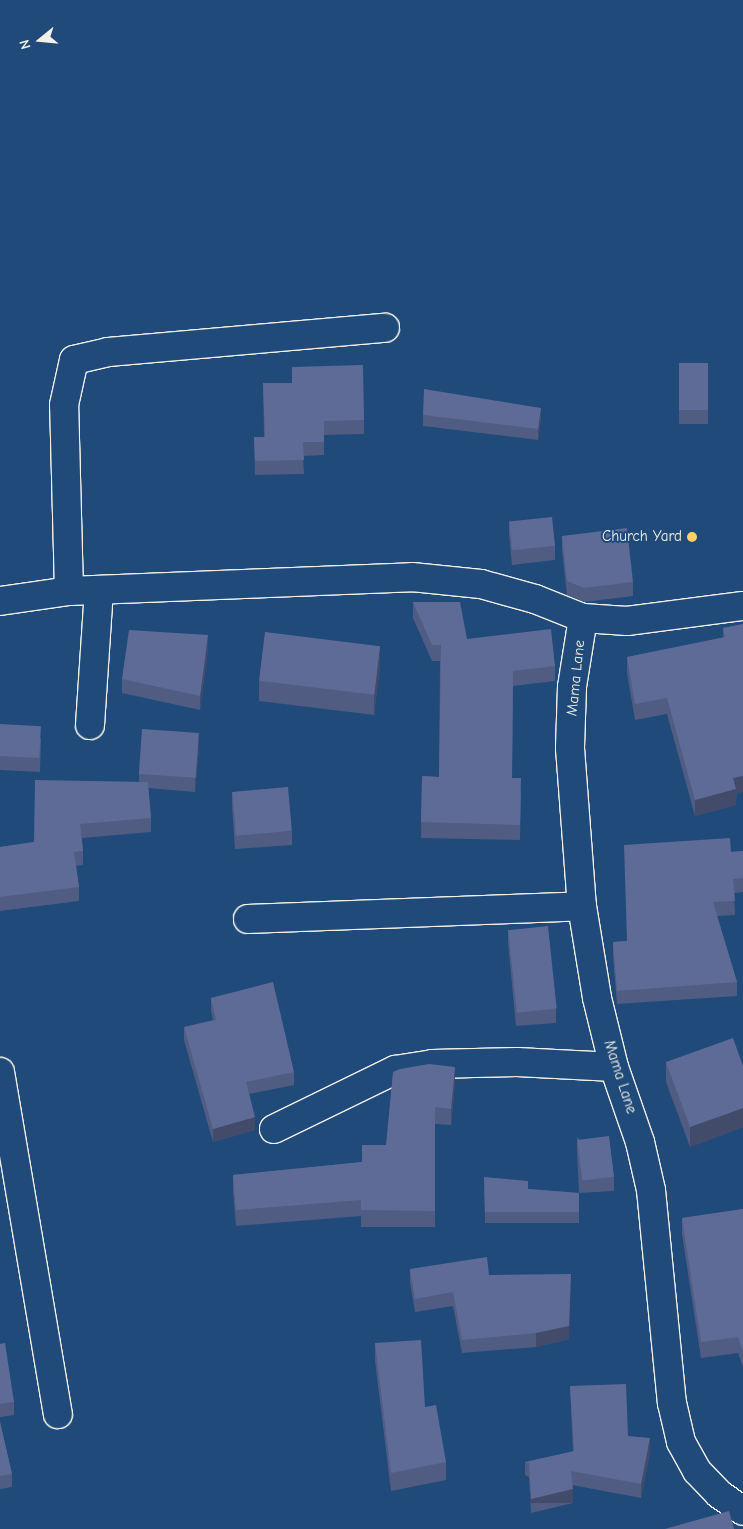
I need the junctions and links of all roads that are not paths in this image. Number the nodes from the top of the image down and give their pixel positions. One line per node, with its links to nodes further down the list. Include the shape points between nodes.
1 (385, 328): 3 (street, via 108,352 74,360 64,405)
2 (100, 590): 3 (street); 6 (street, via 412,577 481,584 535,599); 7 (street)
3 (68, 591): 4 (street)
4 (0, 601)
5 (743, 606): 6 (street, via 626,621)
6 (582, 618): 8 (street, Mama Lane, via 572,687 570,748)
7 (90, 725)
8 (582, 906): 9 (street); 10 (street, Mama Lane, via 597,998)
9 (248, 919)
10 (614, 1067): 12 (street, via 518,1062 432,1064 395,1070); 14 (street, Mama Lane, via 640,1142 651,1190 672,1403 681,1442 697,1471)
11 (0, 1072): 13 (street)
12 (274, 1129)
13 (58, 1414)
14 (743, 1511)

